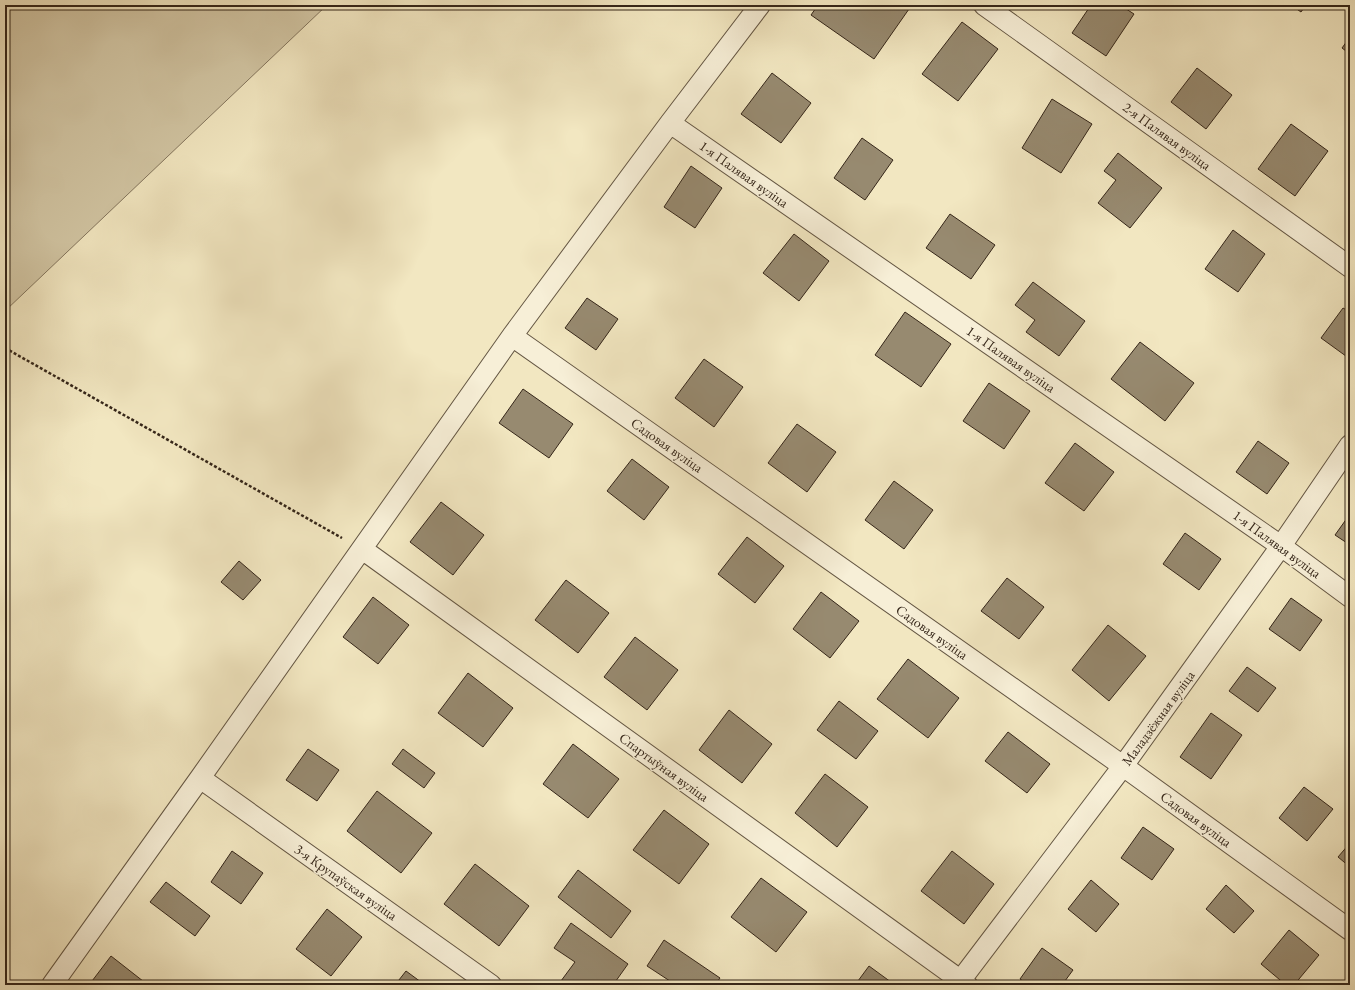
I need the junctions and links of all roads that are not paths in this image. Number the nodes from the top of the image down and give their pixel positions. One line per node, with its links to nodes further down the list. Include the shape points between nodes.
1 (760, 5): 3 (street)
2 (984, 5): 4 (street, 2-я Палявая вуліца)
3 (670, 123): 5 (street); 7 (street, 1-я Палявая вуліца)
4 (1350, 267)
5 (512, 336): 8 (street); 10 (street, Садовая вуліца)
6 (1350, 445): 7 (street, Маладзёжная вуліца)
7 (1282, 546): 9 (street, 1-я Палявая вуліца); 10 (street, Маладзёжная вуліца)
8 (362, 549): 11 (street); 13 (street, Спартыўная вуліца)
9 (1350, 597)
10 (1123, 766): 12 (street, Садовая вуліца); 13 (street, Маладзёжная вуліца)
11 (200, 778): 14 (street); 15 (street, 3-я Крупаўская вуліца)
12 (1350, 930)
13 (962, 983)
14 (52, 985)
15 (491, 985)

